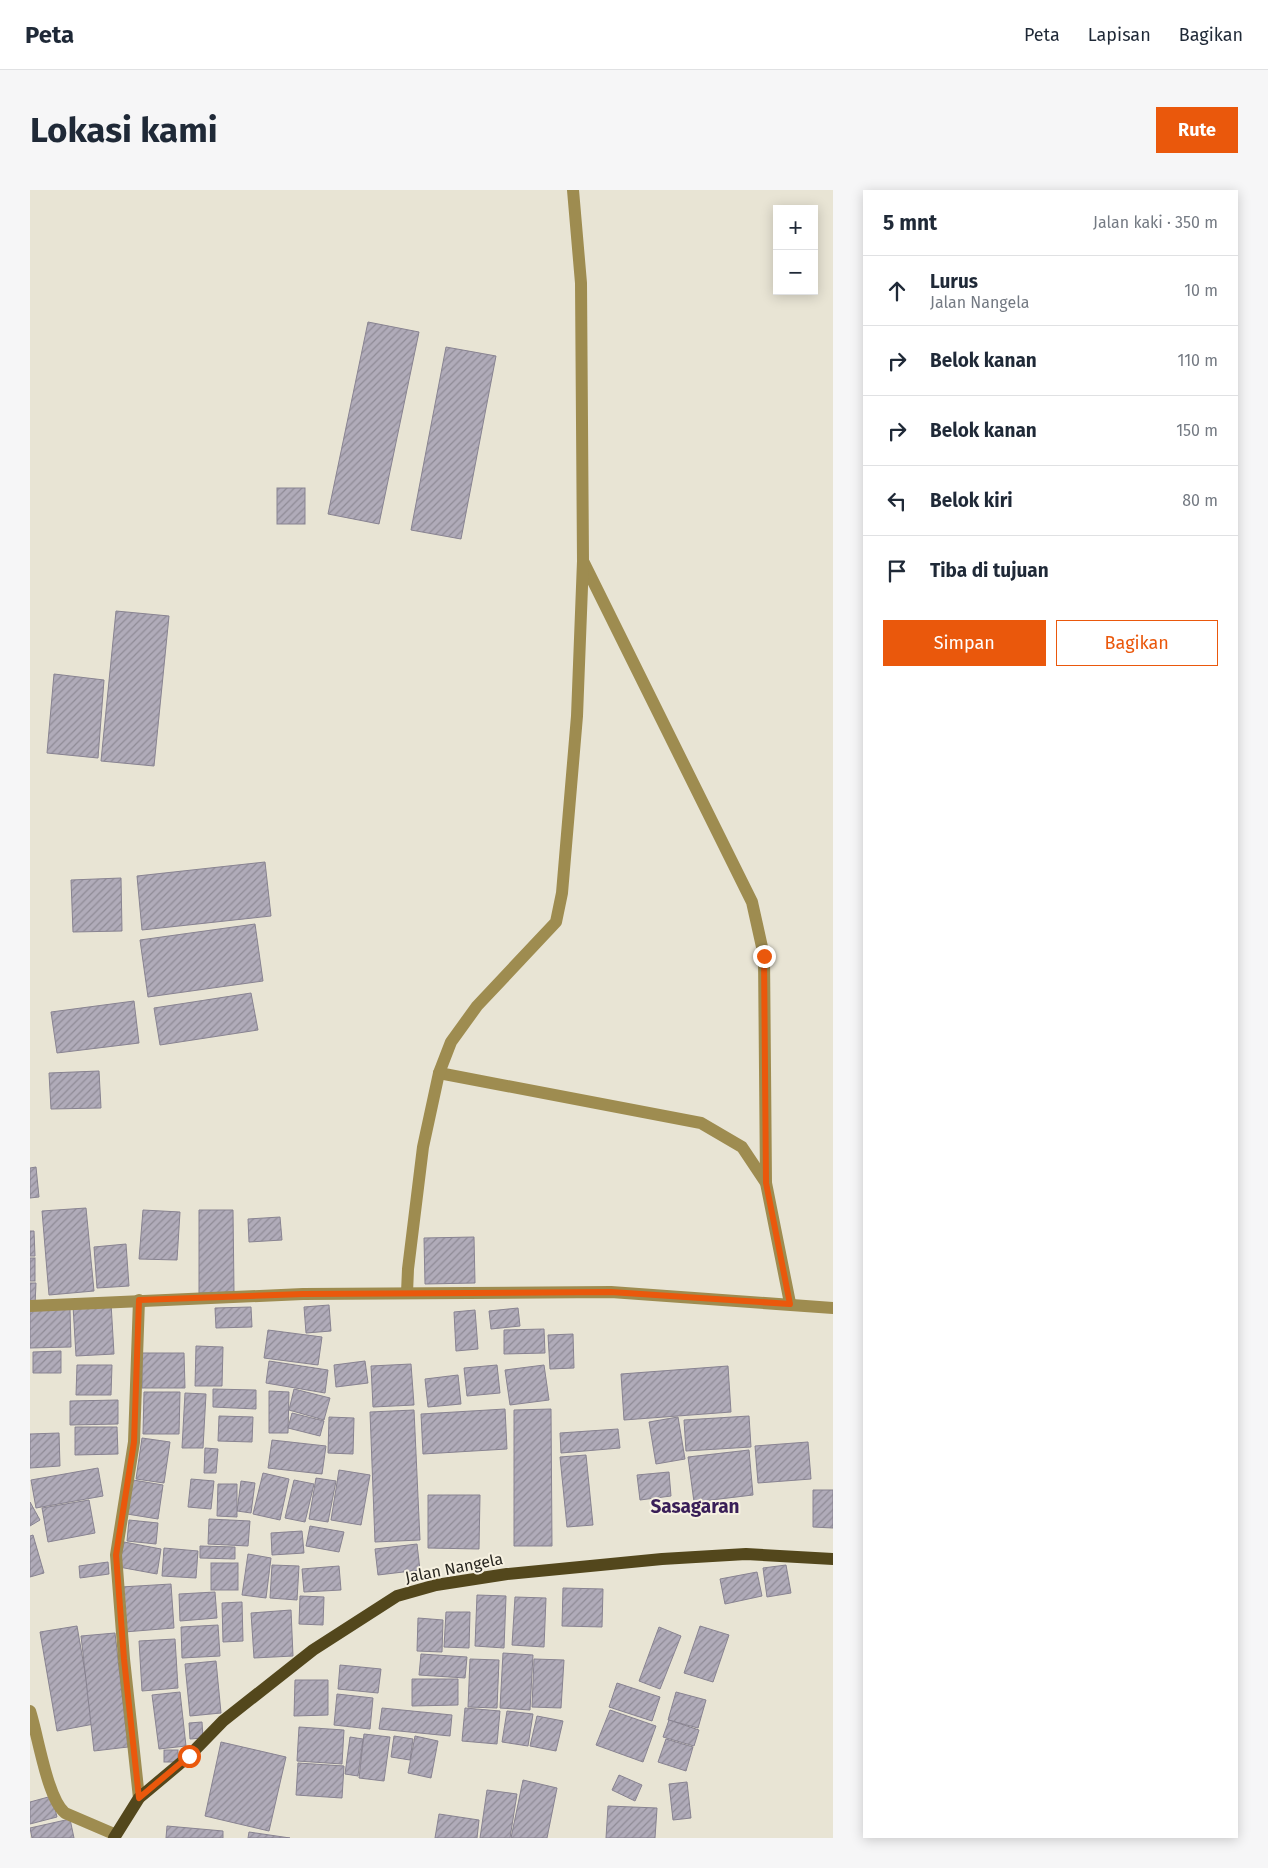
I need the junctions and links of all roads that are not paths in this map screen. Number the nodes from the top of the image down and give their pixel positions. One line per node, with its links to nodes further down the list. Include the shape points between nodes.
1 (573, 190): 2 (street, via 581,283)
2 (583, 561): 3 (street, via 577,716 562,893 556,922 477,1006 450,1042); 4 (street, via 752,902 764,956)
3 (439, 1073): 4 (street, via 700,1123 742,1147); 5 (street, via 423,1147)
4 (766, 1183): 7 (street)
5 (407, 1293): 6 (street); 7 (street, via 611,1292)
6 (139, 1300): 8 (street); 12 (street, via 134,1442 116,1555)
7 (790, 1304): 9 (street)
8 (30, 1306)
9 (833, 1308)
10 (833, 1559): 12 (main road, Jalan Nangela, via 746,1554 653,1560 507,1574 436,1585 396,1596 313,1650 223,1720 189,1756)
11 (30, 1711): 13 (street, via 60,1809)
12 (139, 1798): 13 (main road, Jalan Nangela)
13 (114, 1836)

